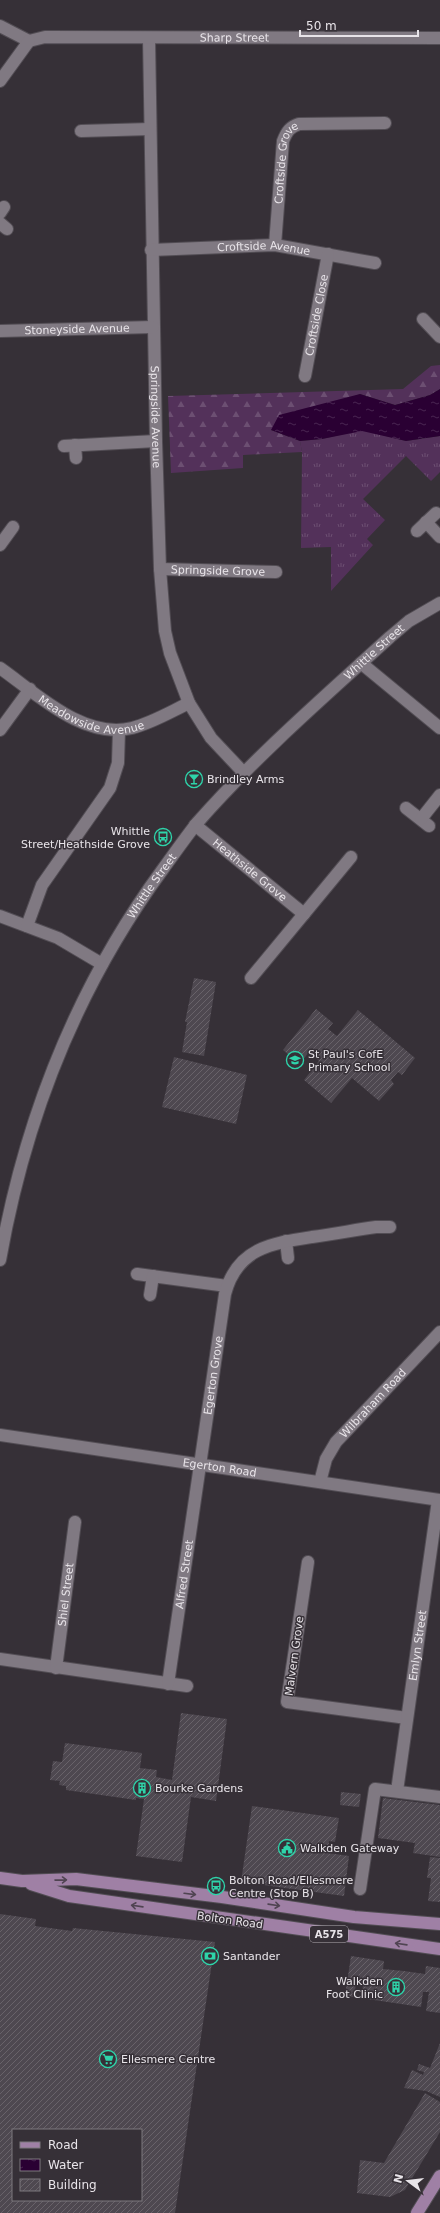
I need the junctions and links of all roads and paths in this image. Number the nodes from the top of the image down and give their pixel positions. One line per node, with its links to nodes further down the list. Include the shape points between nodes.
1 (0, 26): 4 (street)
2 (440, 38): 3 (street, Sharp Street)
3 (149, 39): 4 (street, Sharp Street, via 44,37); 7 (street, Springside Avenue)
4 (29, 41): 5 (street)
5 (0, 81)
6 (385, 123): 9 (street, Croftside Grove, via 299,124 286,132 283,141)
7 (150, 129): 8 (street); 10 (street, Springside Avenue)
8 (81, 130)
9 (275, 245): 10 (street, Croftside Avenue); 11 (street, Croftside Avenue)
10 (151, 250): 14 (street, Springside Avenue)
11 (328, 254): 12 (street, Croftside Avenue); 17 (street, Croftside Close)
12 (375, 263)
13 (423, 319): 16 (street)
14 (153, 326): 15 (street, Stoneyside Avenue); 18 (street, Springside Avenue)
15 (0, 331)
16 (438, 331)
17 (305, 376)
18 (156, 442): 19 (street, via 70,445); 26 (street, Springside Avenue)
19 (76, 458)
20 (436, 513): 21 (street)
21 (426, 522): 23 (street); 24 (street)
22 (13, 528): 25 (street)
23 (418, 531)
24 (440, 537)
25 (0, 545)
26 (160, 569): 27 (street, Springside Grove); 32 (street, Springside Avenue, via 165,631 170,653)
27 (276, 572)
28 (440, 603): 29 (street, Whittle Street, via 410,621)
29 (361, 663): 33 (street); 36 (street, Whittle Street)
30 (0, 668): 31 (street, Meadowside Avenue)
31 (30, 689): 34 (street); 35 (street, Meadowside Avenue, via 82,723 103,730)
32 (189, 703): 35 (street, Meadowside Avenue, via 145,724); 36 (street, Springside Avenue, via 211,738)
33 (440, 728)
34 (0, 730)
35 (119, 730): 43 (street, via 118,763 110,788 42,885)
36 (243, 772): 39 (street, Whittle Street)
37 (440, 795): 38 (street, via 425,822)
38 (406, 808)
39 (195, 825): 41 (street, Heathside Grove); 44 (street, Whittle Street, via 142,898)
40 (351, 857): 41 (street)
41 (304, 914): 45 (street)
42 (0, 916): 43 (street)
43 (27, 926): 44 (street, via 74,946)
44 (102, 964): 49 (street, Whittle Street, via 63,1043 45,1088 15,1183)
45 (251, 978)
46 (390, 1227): 47 (street, Egerton Grove)
47 (286, 1241): 48 (street); 52 (street, Egerton Grove, via 263,1247 251,1254 237,1267)
48 (288, 1258)
49 (0, 1260)
50 (137, 1274): 51 (street)
51 (153, 1276): 52 (street); 53 (street)
52 (227, 1286): 56 (street, Egerton Grove)
53 (150, 1295)
54 (440, 1332): 57 (street, Wilbraham Road, via 336,1442 326,1459)
55 (0, 1435): 56 (street, Egerton Road)
56 (200, 1464): 57 (street, Egerton Road); 63 (street, Alfred Street)
57 (320, 1482): 58 (street, Egerton Road)
58 (439, 1500): 65 (street, Emlyn Street)
59 (75, 1522): 62 (street, Shiel Street)
60 (308, 1562): 65 (street, Malvern Grove, via 288,1702)
61 (0, 1660): 62 (street)
62 (56, 1668): 63 (street)
63 (168, 1684): 64 (street)
64 (187, 1686)
65 (407, 1718): 66 (street, Emlyn Street)
66 (397, 1791): 67 (street); 70 (street, via 375,1789)
67 (440, 1797)
68 (0, 1878): 69 (main road, Bolton Road / A575)
69 (22, 1881): 71 (main road, Bolton Road / A575, one-way to 71, via 76,1879 354,1917); 72 (main road, Bolton Road / A575, one-way to 69, via 70,1896)
70 (360, 1889)
71 (440, 1924)
72 (440, 1949)
73 (440, 2176): 74 (main road)
74 (416, 2213)

